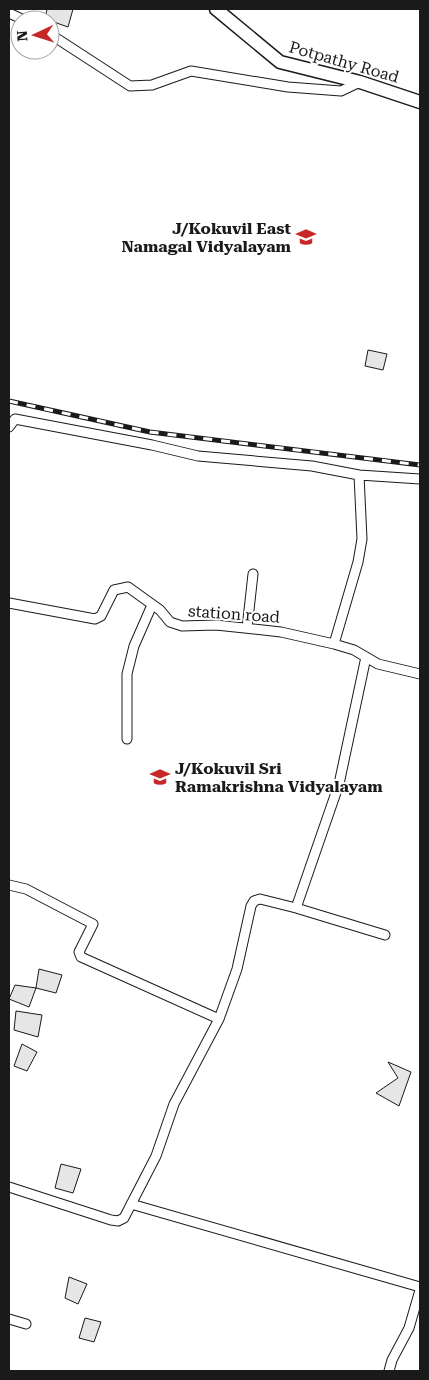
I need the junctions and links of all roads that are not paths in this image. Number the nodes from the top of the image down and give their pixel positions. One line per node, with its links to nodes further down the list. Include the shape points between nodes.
1 (216, 9): 3 (street, Potpathy Road, via 280,62)
2 (60, 40): 3 (street, via 130,86 152,85 191,71 288,87 341,91)
3 (360, 82): 4 (street, Potpathy Road)
4 (420, 102)
5 (9, 426): 6 (street, via 15,419 152,444 198,456 312,466)
6 (359, 474): 7 (street); 12 (street, via 362,539)
7 (420, 479)
8 (253, 574): 11 (street)
9 (9, 604): 10 (street, station road, via 95,619 101,616 114,590 128,587)
10 (152, 605): 11 (street, station road, via 170,622 182,626); 15 (street, via 126,674)
11 (247, 628): 12 (street, station road)
12 (334, 644): 13 (street, station road)
13 (366, 657): 14 (street, station road, via 378,664); 17 (street, via 339,784)
14 (420, 674)
15 (127, 739)
16 (9, 885): 19 (street, via 26,889 93,924 80,952 81,957)
17 (296, 908): 18 (street); 19 (street, via 260,899 254,901 237,969)
18 (385, 935)
19 (219, 1019): 21 (street, via 174,1104 156,1156)
20 (9, 1186): 21 (street, via 118,1221 124,1218)
21 (131, 1204): 22 (street)
22 (420, 1288): 25 (street, via 409,1328)
23 (9, 1319): 24 (street)
24 (26, 1324)
25 (389, 1371)

